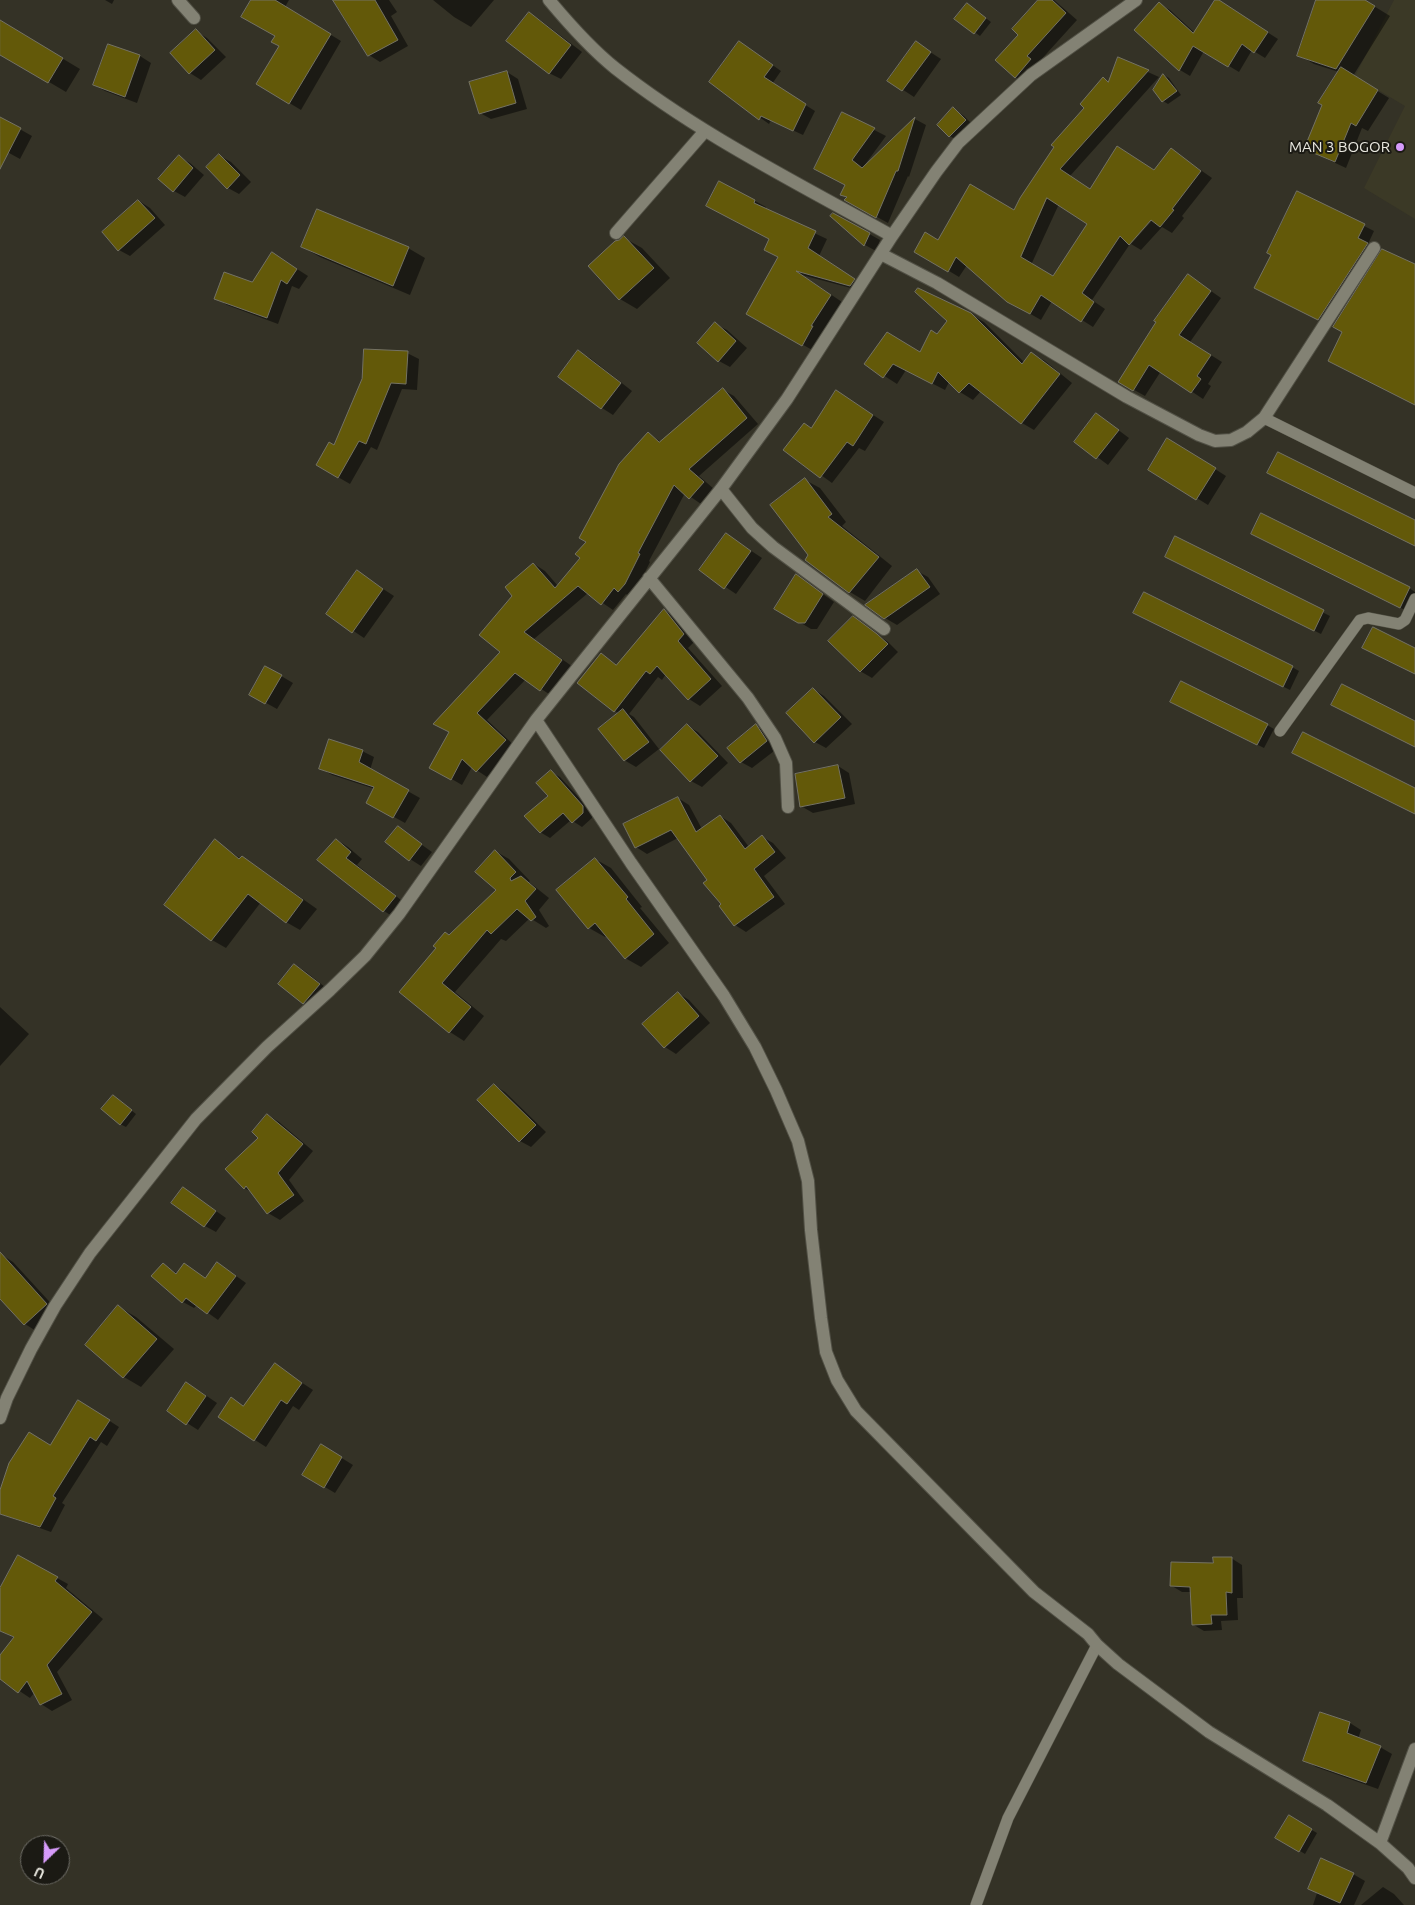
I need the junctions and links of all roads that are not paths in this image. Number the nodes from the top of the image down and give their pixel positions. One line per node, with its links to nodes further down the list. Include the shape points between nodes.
1 (178, 0): 4 (street)
2 (548, 0): 5 (street, via 615,67)
3 (1136, 0): 7 (street, via 1031,75 958,143)
4 (194, 18)
5 (706, 131): 6 (street); 7 (street)
6 (616, 233)
7 (892, 236): 9 (street)
8 (1374, 248): 10 (street)
9 (881, 254): 10 (street, via 937,283 1127,398 1199,435 1215,441 1231,440); 11 (street, via 787,399)
10 (1264, 418): 12 (lane)
11 (721, 490): 13 (street); 15 (street, via 752,528 773,547)
12 (1415, 493)
13 (649, 578): 16 (street); 18 (street, via 748,698 775,738 786,763)
14 (1415, 598): 17 (lane, via 1405,620 1399,624 1368,618 1360,620)
15 (884, 629)
16 (536, 720): 19 (street, via 399,914 365,956 196,1119 90,1253 55,1306); 21 (street, via 724,996 755,1046 776,1090 798,1141 808,1181 821,1318 826,1352 837,1380 856,1411 1034,1592 1088,1634)
17 (1280, 731)
18 (788, 807)
19 (4, 1396): 20 (street)
20 (0, 1418)
21 (1097, 1645): 23 (street, via 1209,1732 1327,1805); 25 (lane, via 1008,1818)
22 (1415, 1749): 23 (street)
23 (1380, 1843): 24 (street)
24 (1415, 1878)
25 (976, 1905)

